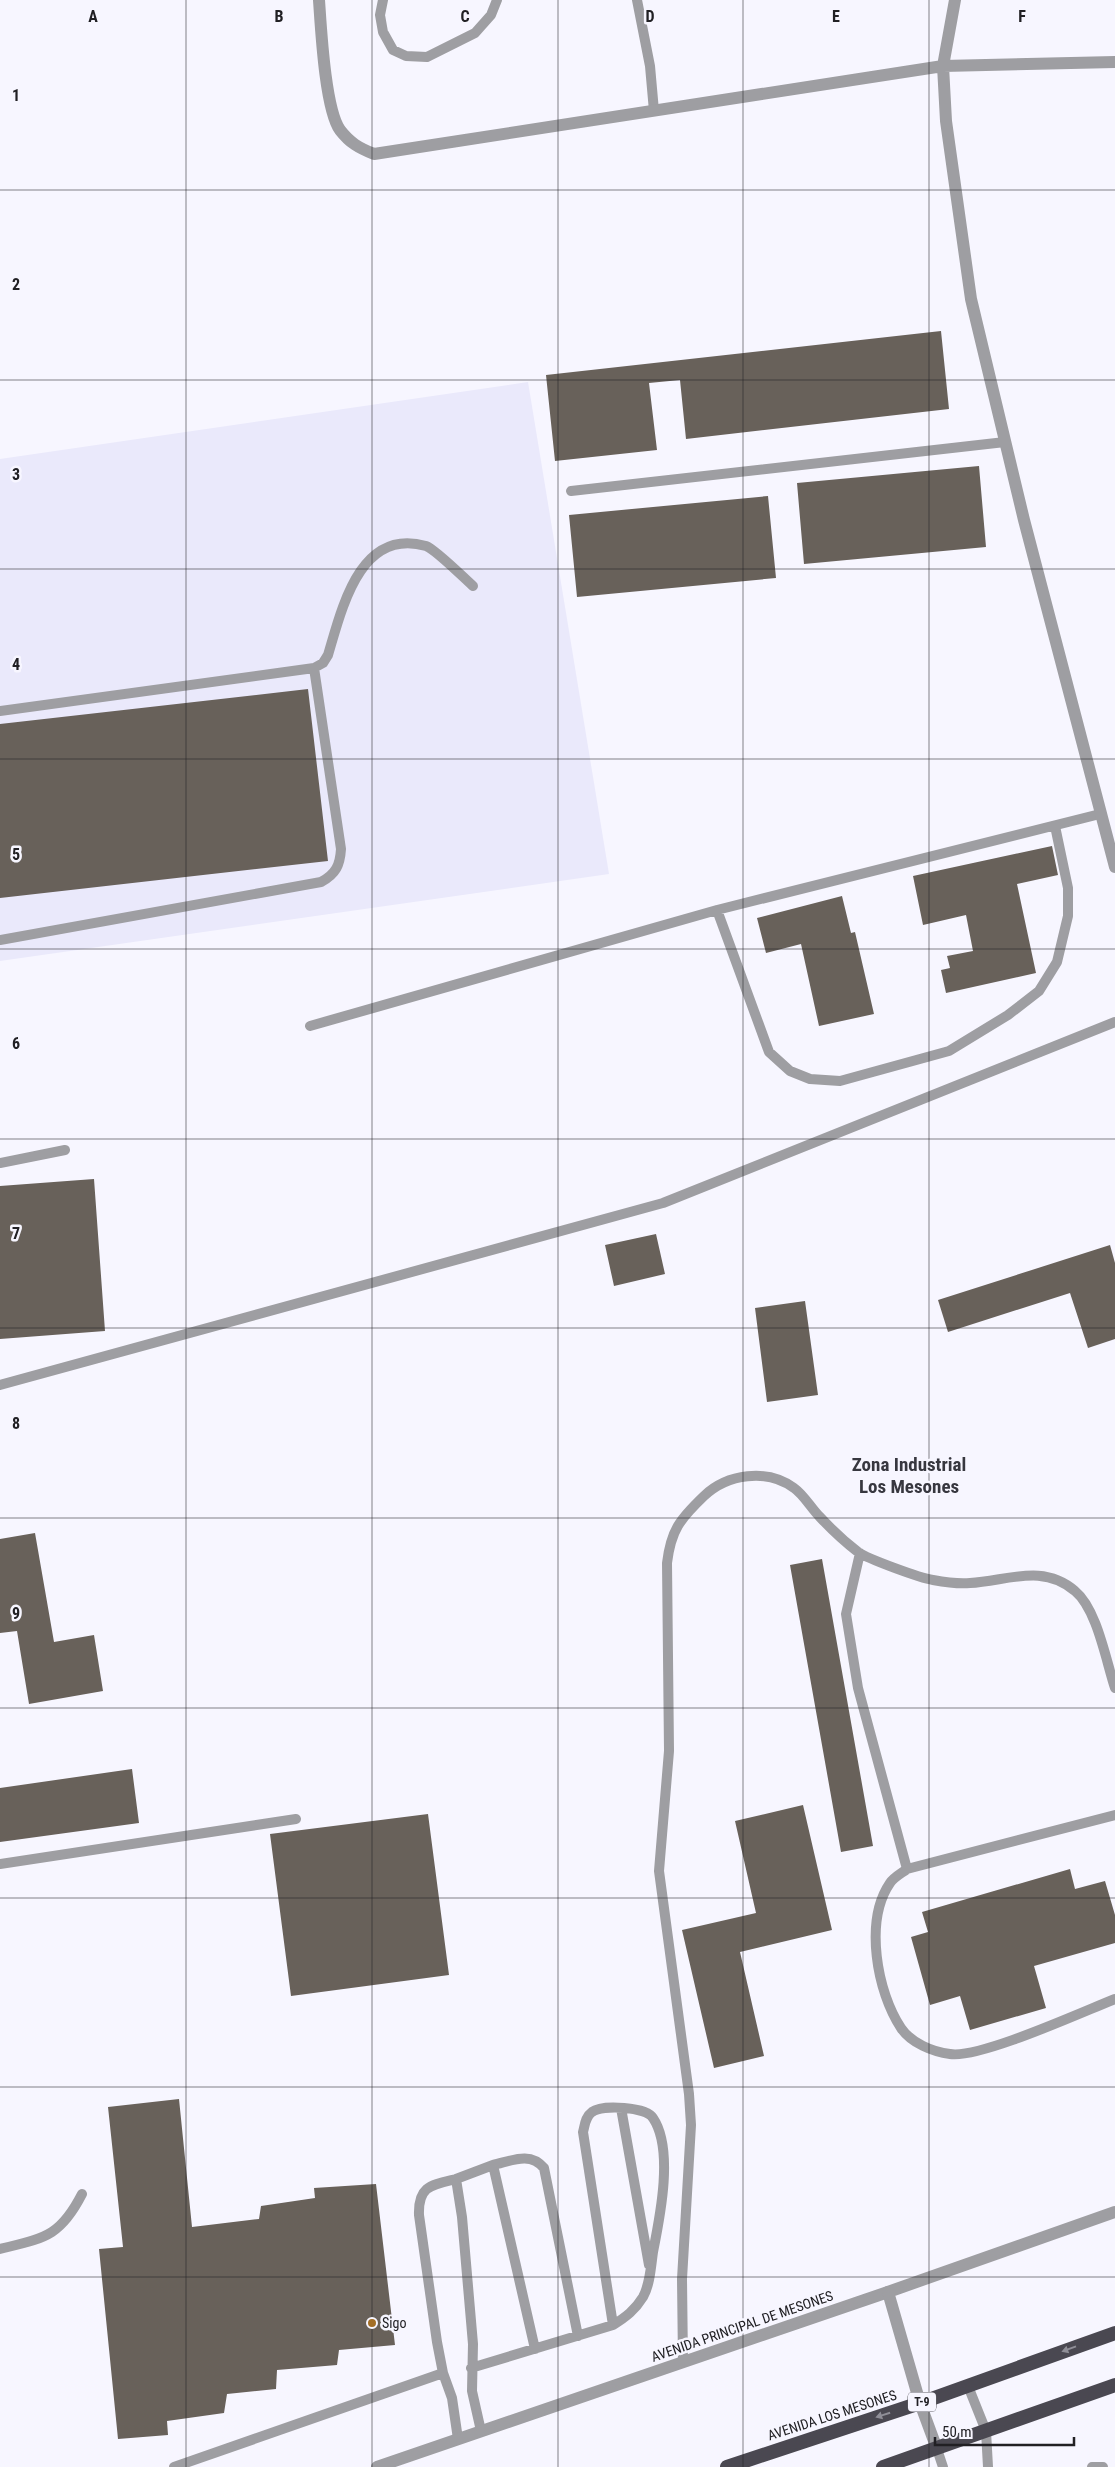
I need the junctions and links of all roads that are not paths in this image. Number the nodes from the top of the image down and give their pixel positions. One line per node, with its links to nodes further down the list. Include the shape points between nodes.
1 (319, 0): 8 (street, via 331,104 339,129 354,146 374,154)
2 (383, 0): 3 (lane, via 380,15 383,32 393,50 406,56 428,57 475,33 491,15)
3 (497, 0)
4 (637, 0): 8 (lane, via 650,66)
5 (955, 0): 7 (street)
6 (1115, 62): 7 (street)
7 (942, 66): 8 (street); 9 (street, via 946,121 971,300)
8 (654, 111)
9 (1005, 442): 10 (lane); 14 (street)
10 (570, 491)
11 (473, 586): 12 (lane, via 428,546 404,544 374,554 361,567 352,585 328,655)
12 (314, 668): 13 (lane); 18 (lane, via 341,849 336,871 329,878)
13 (0, 712)
14 (1100, 814): 15 (lane); 16 (street)
15 (1055, 826): 17 (lane); 17 (lane, via 1068,888 1068,916 1057,962 1039,991 1008,1015 949,1051 840,1082 810,1079 790,1071 770,1052)
16 (1115, 867)
17 (717, 910): 20 (lane)
18 (0, 940)
19 (1115, 1022): 23 (lane, via 663,1203)
20 (310, 1026)
21 (65, 1150): 22 (lane)
22 (0, 1163)
23 (0, 1385)
24 (860, 1553): 25 (lane, via 932,1580 969,1584 1020,1576 1050,1576 1076,1591 1090,1611); 29 (lane, via 846,1614 858,1688); 43 (lane, via 794,1488 776,1479 754,1475 731,1478 707,1493 681,1518 670,1540 667,1563 669,1751 659,1871 691,2125 682,2279)
25 (1115, 1688)
26 (1115, 1815): 29 (lane)
27 (296, 1818): 28 (lane)
28 (0, 1864)
29 (908, 1869): 30 (lane, via 890,1882 880,1903 875,1927 876,1958 886,1994 901,2029 924,2047 952,2055 983,2050)
30 (1115, 2000)
31 (621, 2108): 37 (lane); 37 (lane, via 646,2111 661,2132 665,2190); 39 (lane, via 599,2108 592,2112 586,2119 583,2132)
32 (493, 2165): 33 (lane); 41 (lane, via 526,2157 533,2158 544,2168); 42 (lane)
33 (456, 2179): 44 (lane, via 473,2344); 45 (lane, via 425,2189 418,2201)
34 (82, 2194): 36 (lane, via 70,2217 55,2230 40,2239)
35 (1115, 2212): 38 (street, AVENIDA PRINCIPAL DE MESONES)
36 (0, 2249)
37 (650, 2271): 39 (lane, via 644,2295 631,2314)
38 (888, 2292): 43 (street, AVENIDA PRINCIPAL DE MESONES); 48 (street)
39 (613, 2325): 41 (lane)
40 (1115, 2333): 47 (highway, AVENIDA LOS MESONES / T-9, one-way to 47)
41 (578, 2336): 42 (lane)
42 (535, 2349): 44 (lane)
43 (682, 2362): 49 (street, AVENIDA PRINCIPAL DE MESONES)
44 (471, 2368): 49 (lane, via 472,2391)
45 (443, 2373): 51 (lane, via 452,2398); 53 (lane)
46 (1115, 2385): 50 (highway)
47 (968, 2386): 48 (highway, AVENIDA LOS MESONES / T-9); 50 (lane)
48 (920, 2403): 52 (street); 55 (highway, AVENIDA LOS MESONES / T-9, one-way to 55)
49 (481, 2431): 51 (street, AVENIDA PRINCIPAL DE MESONES)
50 (986, 2431): 52 (highway); 58 (lane)
51 (458, 2439): 54 (street, AVENIDA PRINCIPAL DE MESONES)
52 (937, 2449): 56 (highway); 57 (lane)
53 (174, 2467)
54 (377, 2467)
55 (728, 2467)
56 (883, 2467)
57 (943, 2467)
58 (988, 2467)
59 (1092, 2467): 60 (lane)
60 (1103, 2467)

